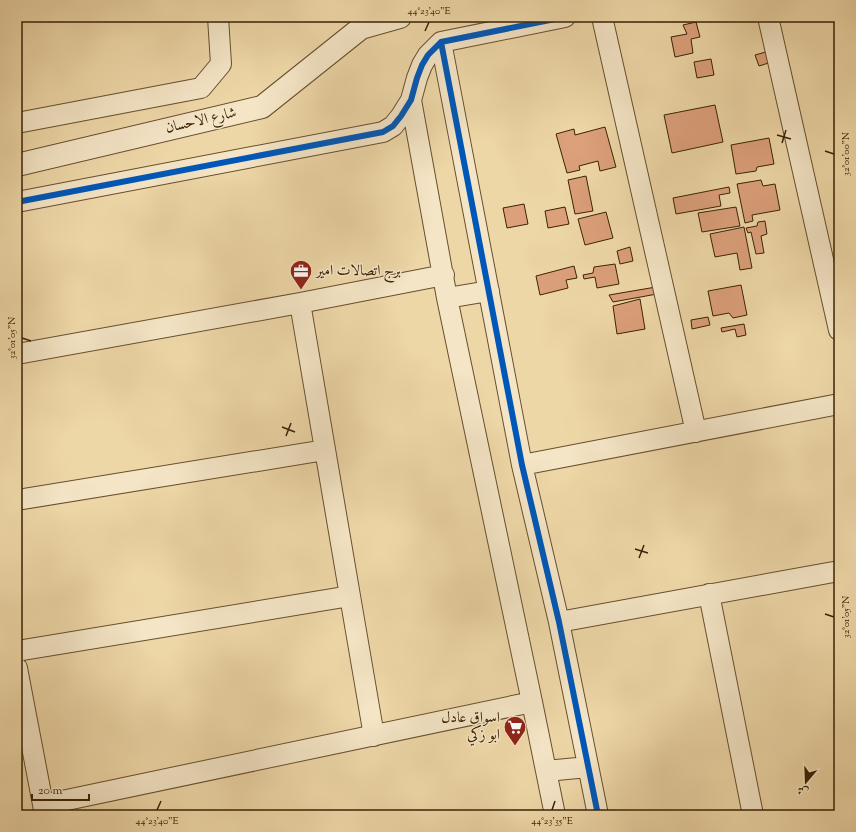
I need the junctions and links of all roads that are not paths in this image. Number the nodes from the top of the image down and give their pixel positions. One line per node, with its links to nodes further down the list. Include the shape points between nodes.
1 (218, 17): 9 (street, via 221,64 200,88)
2 (400, 17): 6 (street, شارع الاحسان)
3 (565, 17): 7 (street)
4 (602, 17): 19 (street)
5 (768, 17): 16 (street)
6 (364, 22): 10 (street, شارع الاحسان, via 262,106)
7 (441, 42): 8 (street, via 422,65); 13 (street)
8 (411, 100): 11 (street, via 393,126 384,132); 12 (street)
9 (17, 123)
10 (17, 165)
11 (17, 202)
12 (444, 275): 14 (street); 15 (street)
13 (489, 291): 14 (street); 21 (street)
14 (447, 298): 29 (street)
15 (300, 303): 17 (street); 20 (street)
16 (839, 330)
17 (17, 354)
18 (839, 404): 19 (street)
19 (696, 432): 21 (street)
20 (325, 450): 22 (street); 25 (street)
21 (522, 465): 26 (street)
22 (17, 500)
23 (839, 571): 24 (street)
24 (709, 594): 26 (street); 36 (street)
25 (350, 596): 27 (street); 30 (street)
26 (559, 622): 31 (street)
27 (17, 651)
28 (18, 677): 33 (street)
29 (532, 702): 30 (street); 32 (street)
30 (374, 736): 33 (street)
31 (588, 767): 32 (street); 35 (street)
32 (546, 771): 34 (street)
33 (44, 810)
34 (555, 815)
35 (598, 815)
36 (753, 815)

